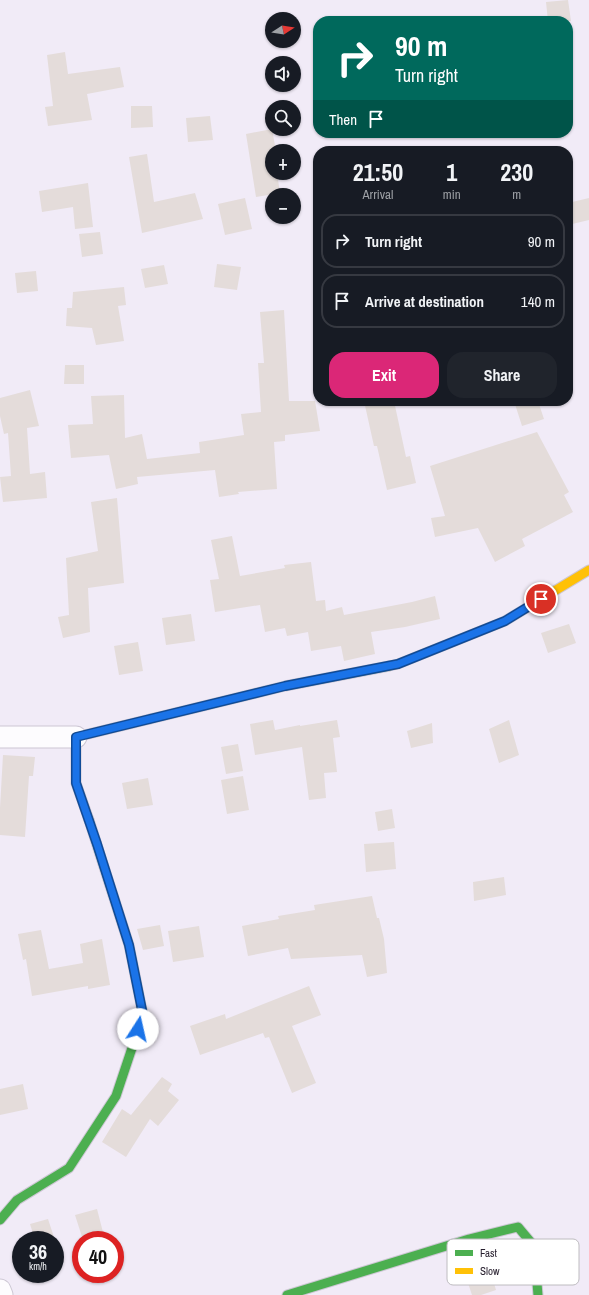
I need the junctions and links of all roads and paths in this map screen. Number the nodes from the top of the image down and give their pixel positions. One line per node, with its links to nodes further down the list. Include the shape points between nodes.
1 (589, 570): 3 (street, via 505,621 398,664 285,686)
2 (0, 737): 3 (street)
3 (76, 737): 4 (street, via 76,783 129,945 143,1015 116,1096 69,1168 17,1200)
4 (0, 1220)
5 (469, 1239): 6 (street, via 518,1228)
6 (528, 1239)
7 (447, 1246): 11 (street)
8 (537, 1285): 12 (street)
9 (0, 1290): 10 (street)
10 (2, 1295)
11 (287, 1295)
12 (538, 1295)

